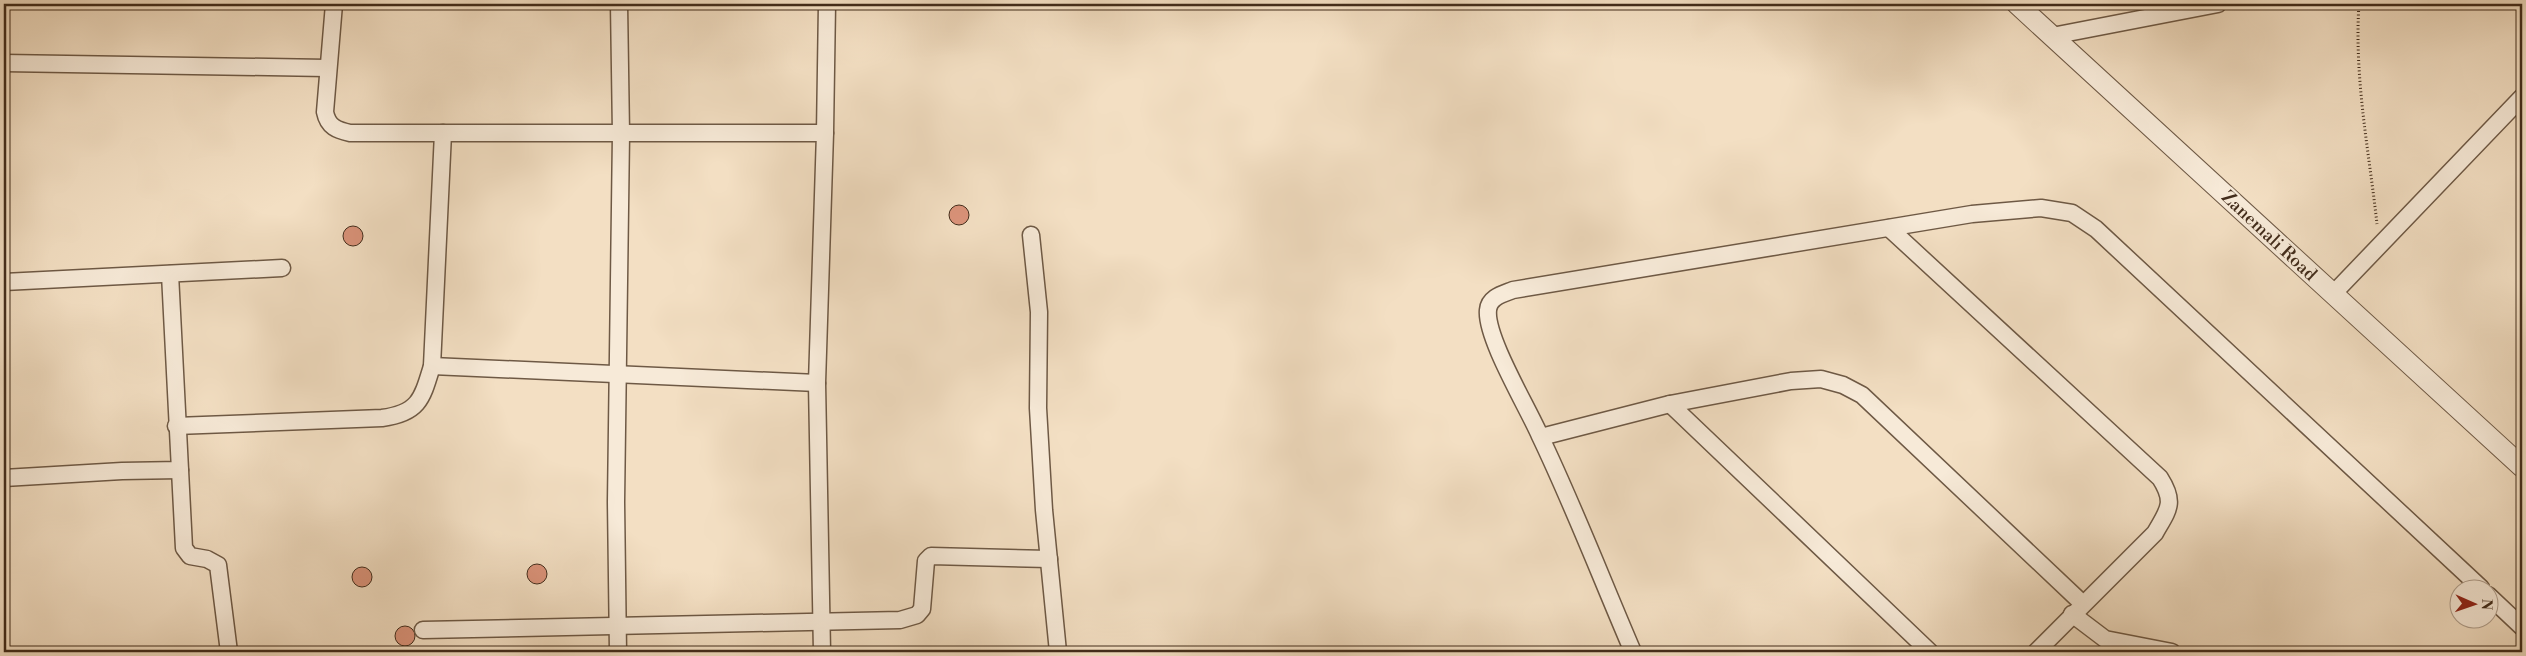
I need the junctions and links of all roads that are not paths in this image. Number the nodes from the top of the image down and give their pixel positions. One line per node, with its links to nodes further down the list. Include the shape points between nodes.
1 (334, 4): 8 (street)
2 (619, 4): 12 (street)
3 (827, 4): 11 (street)
4 (2017, 4): 6 (street, Zanemali Road)
5 (2218, 4): 6 (street)
6 (2052, 36): 18 (street, Zanemali Road)
7 (4, 63): 8 (street)
8 (327, 68): 10 (street, via 325,112 332,126 350,133)
9 (2521, 100): 18 (street)
10 (443, 133): 12 (street); 19 (street)
11 (825, 133): 12 (street); 21 (street)
12 (621, 134): 20 (street)
13 (1889, 228): 24 (street, via 1513,290 1495,297 1488,308 1489,324); 29 (street, via 1972,214 2041,208 2072,212 2096,229); 31 (street, via 2160,478 2169,492 2168,509 2155,534)
14 (1031, 235): 28 (street, via 1038,296 1038,408)
15 (282, 268): 16 (street)
16 (170, 274): 17 (street); 23 (street)
17 (4, 282)
18 (2333, 294): 25 (street, Zanemali Road)
19 (432, 366): 20 (street); 23 (street, via 424,393 414,408 401,415)
20 (618, 374): 21 (street); 33 (street)
21 (817, 383): 32 (street)
22 (1670, 404): 24 (street); 31 (street, via 1792,381 1820,379 1843,385 1862,395); 41 (street)
23 (176, 426): 26 (street)
24 (1541, 437): 40 (street)
25 (2522, 467)
26 (180, 470): 27 (street); 36 (street, via 184,548 190,556 218,565)
27 (4, 478)
28 (1049, 559): 32 (street, via 932,556 926,561 922,609 917,615 900,620); 39 (street)
29 (2470, 578)
30 (2498, 604): 34 (street)
31 (2078, 609): 42 (street); 43 (street, via 2105,640)
32 (821, 623): 33 (street); 38 (street)
33 (616, 627): 35 (street); 37 (street)
34 (2522, 627)
35 (423, 630)
36 (229, 652)
37 (618, 652)
38 (822, 652)
39 (1058, 652)
40 (1633, 652)
41 (1930, 652)
42 (2036, 652)
43 (2172, 652)

